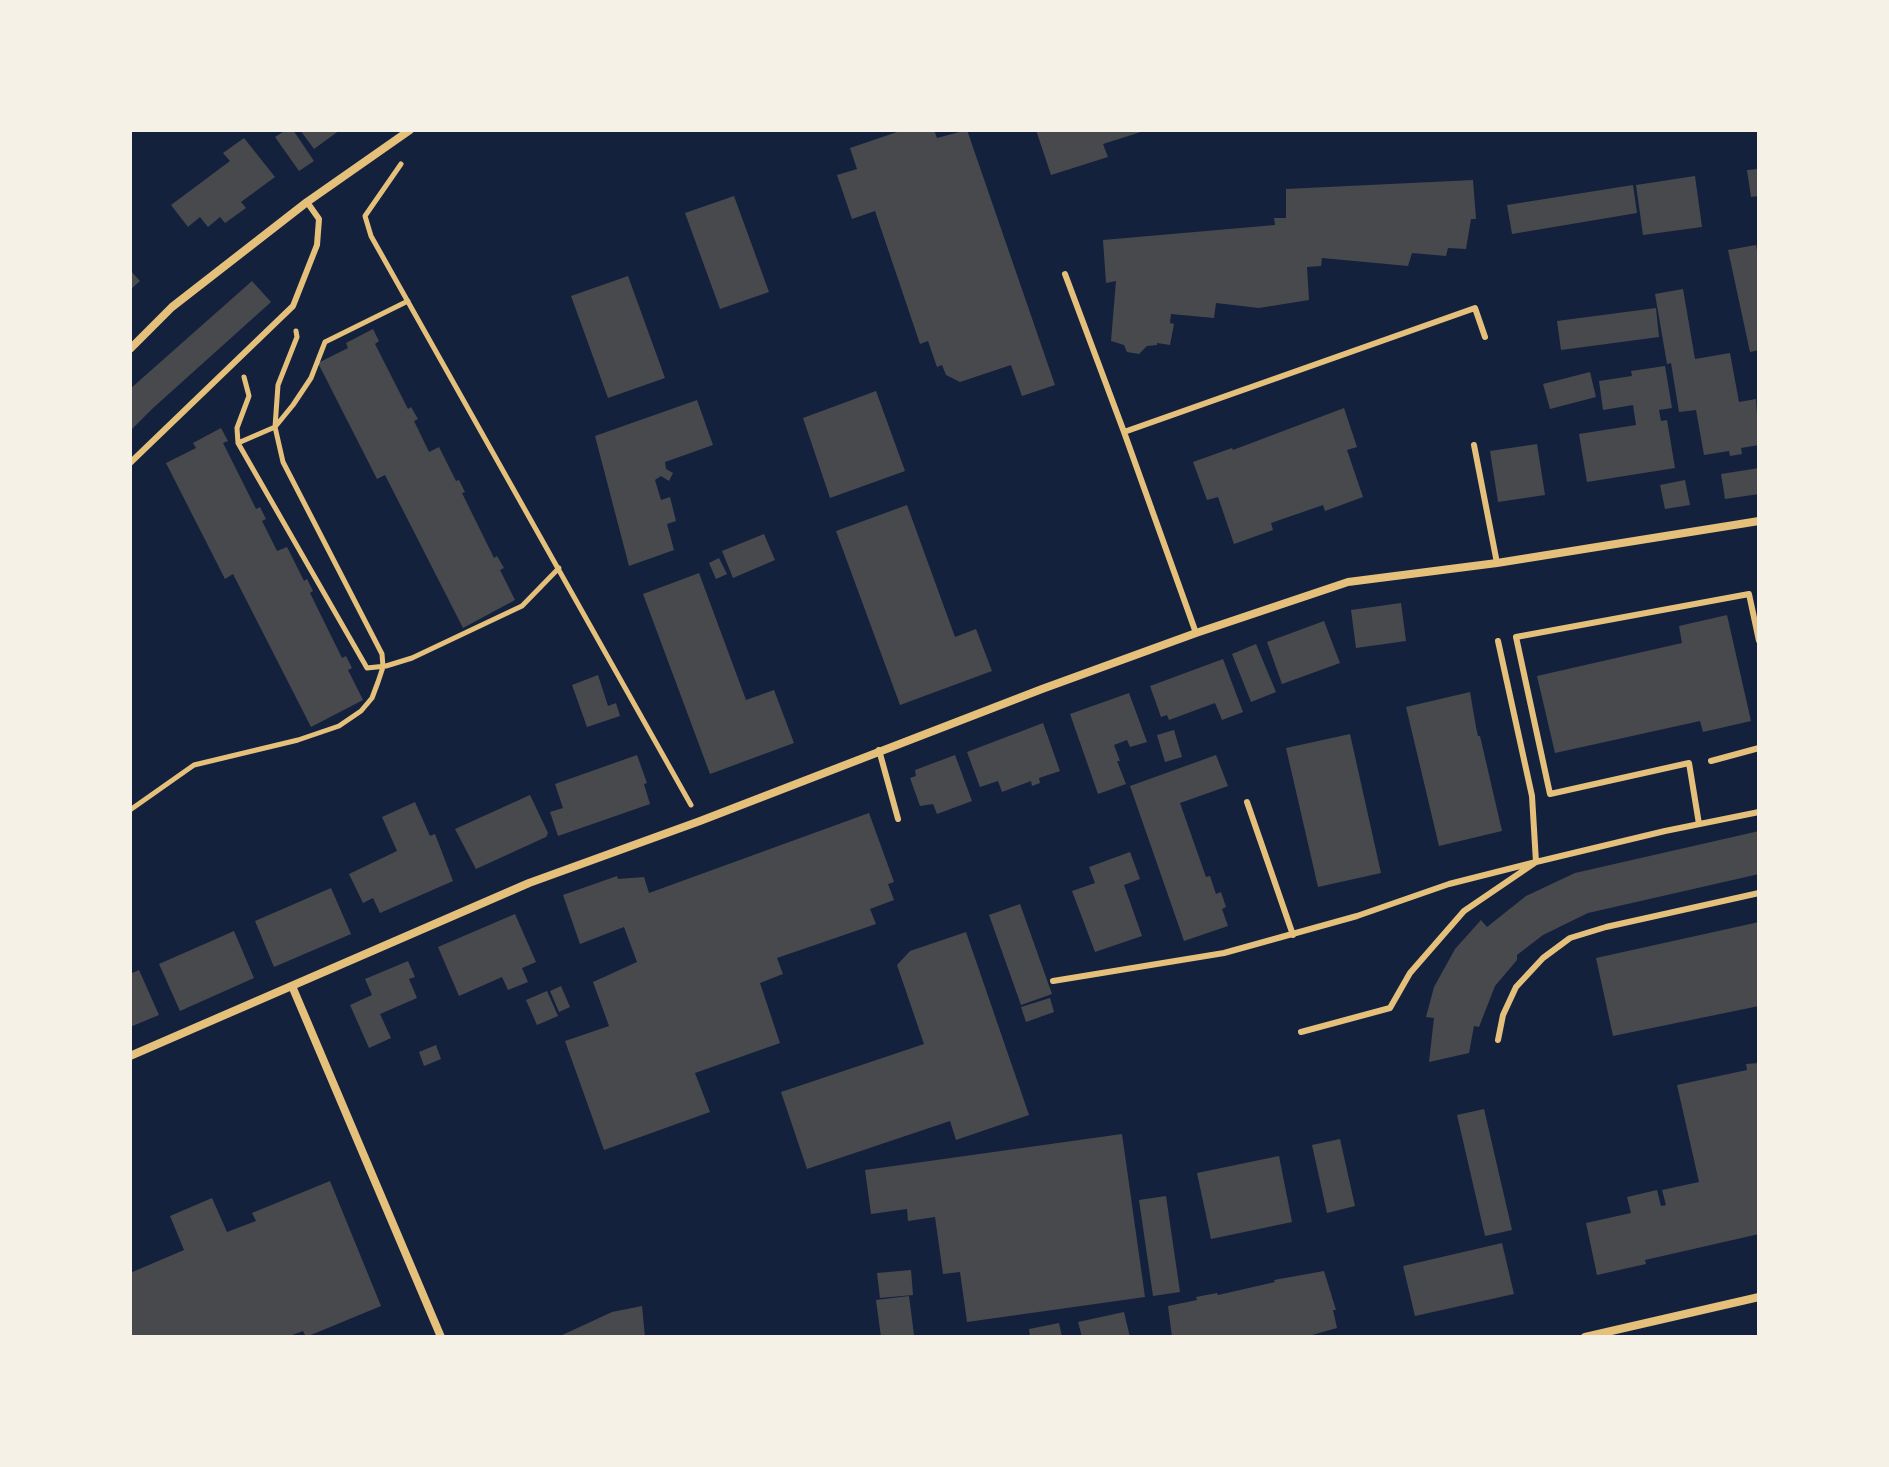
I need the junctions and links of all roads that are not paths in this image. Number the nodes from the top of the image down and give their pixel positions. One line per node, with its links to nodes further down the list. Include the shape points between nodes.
1 (410, 130): 2 (street)
2 (307, 202): 5 (street, via 172,307); 8 (lane, via 319,219 317,245 293,306)
3 (1065, 274): 6 (lane)
4 (1485, 337): 6 (lane, via 1475,308)
5 (130, 349)
6 (1124, 432): 11 (lane)
7 (1474, 445): 10 (lane)
8 (130, 463)
9 (1759, 521): 10 (street)
10 (1497, 563): 11 (street, via 1348,582)
11 (1196, 633): 15 (street)
12 (1498, 641): 21 (lane, via 1532,796)
13 (1759, 641): 20 (lane, via 1749,594 1516,637 1550,794 1689,763)
14 (1759, 748): 16 (lane)
15 (879, 750): 19 (lane); 25 (street, via 529,883)
16 (1711, 761)
17 (1247, 802): 23 (lane)
18 (1759, 812): 20 (lane)
19 (898, 819)
20 (1699, 824): 21 (lane)
21 (1536, 862): 23 (lane); 26 (lane, via 1464,911 1410,973 1390,1008)
22 (1759, 893): 27 (lane, via 1570,938 1516,987)
23 (1293, 935): 24 (lane, via 1224,953)
24 (1053, 981)
25 (292, 986): 28 (street); 30 (street)
26 (1301, 1032)
27 (1498, 1040)
28 (130, 1056)
29 (1759, 1297): 31 (street)
30 (441, 1337)
31 (1585, 1337)

